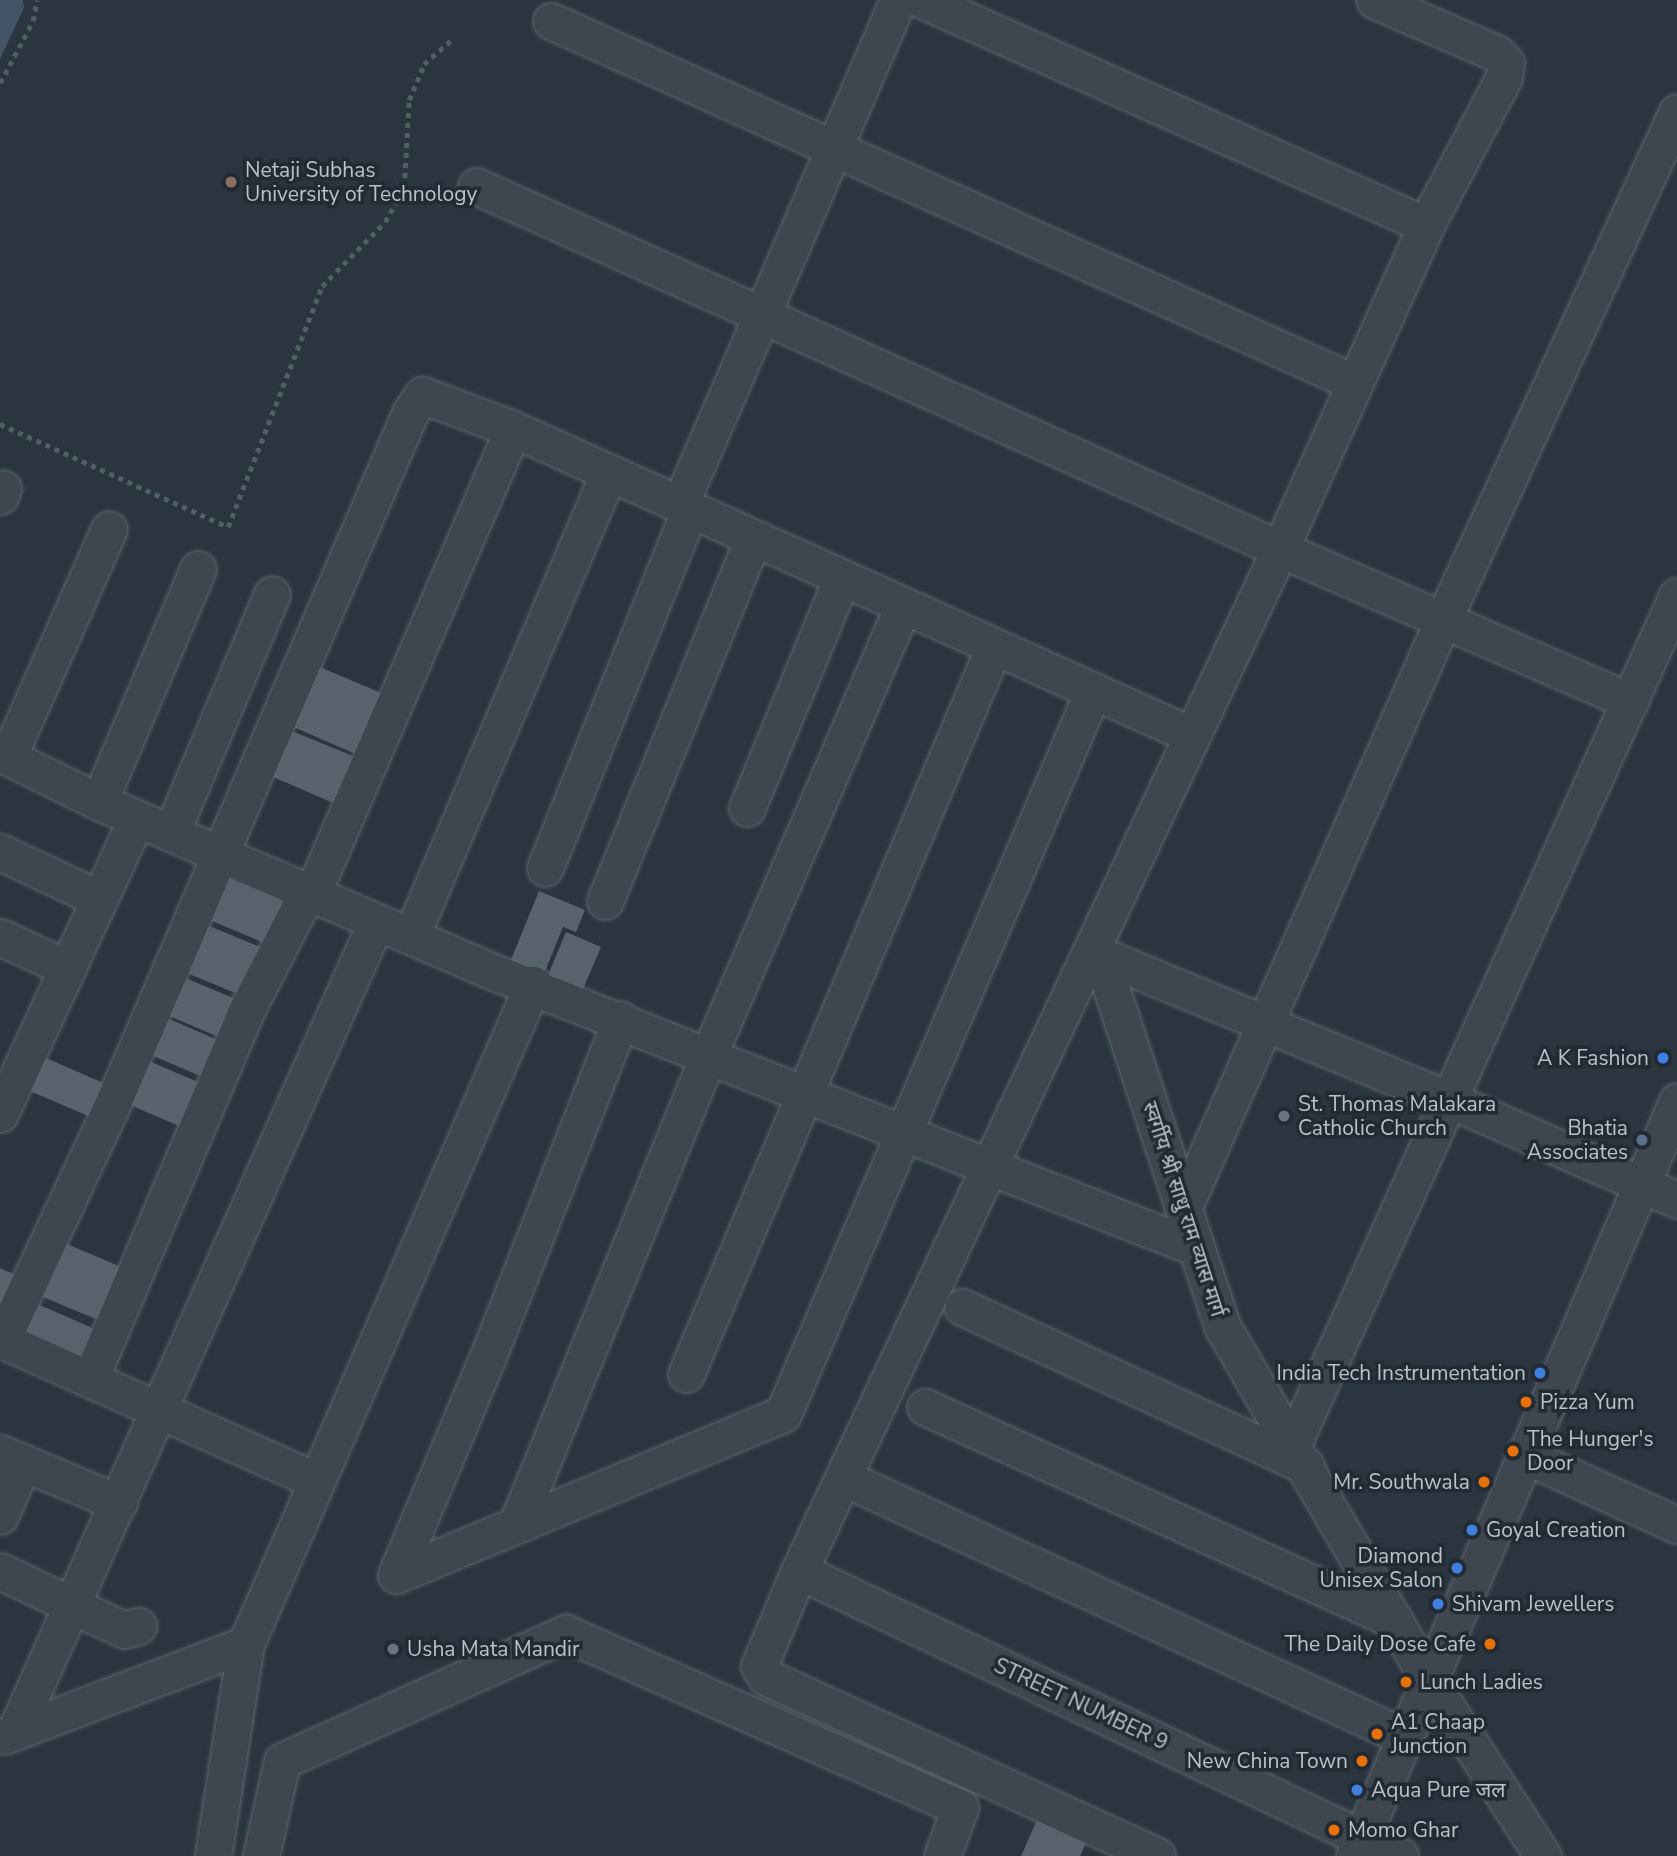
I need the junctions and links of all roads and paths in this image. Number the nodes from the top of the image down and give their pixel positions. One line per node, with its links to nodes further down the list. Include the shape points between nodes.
1 (37, 0): 7 (path, via 33,21)
2 (898, 0): 9 (street)
3 (922, 0): 11 (street)
4 (1374, 0): 11 (street, via 1497,54 1506,63 1504,76)
5 (551, 22): 9 (street)
6 (450, 41): 14 (path, via 424,64 409,100 404,188 385,222 321,286 228,527)
7 (0, 83)
8 (1677, 112): 26 (street)
9 (831, 147): 12 (street); 13 (street)
10 (476, 186): 12 (street)
11 (1426, 225): 13 (street)
12 (761, 317): 17 (street); 20 (street)
13 (1353, 382): 20 (street)
14 (0, 424)
15 (513, 429): 16 (street); 36 (street, via 431,395 416,401); 39 (street)
16 (609, 472): 17 (street); 43 (street)
17 (685, 507): 19 (street); 38 (street)
18 (109, 529): 31 (street)
19 (753, 538): 22 (street); 41 (street)
20 (1280, 549): 26 (street); 30 (street)
21 (198, 569): 32 (street)
22 (842, 578): 25 (street); 33 (street)
23 (272, 594): 35 (street)
24 (1677, 596): 29 (street)
25 (903, 606): 27 (street); 50 (street)
26 (1443, 620): 29 (street); 49 (street)
27 (994, 647): 28 (street); 51 (street)
28 (1093, 691): 30 (street); 55 (street)
29 (1630, 701): 52 (street)
30 (1191, 735): 45 (street)
31 (4, 755): 32 (street)
32 (99, 802): 34 (street)
33 (747, 808)
34 (137, 818): 35 (street); 40 (street)
35 (171, 834): 36 (street)
36 (222, 851): 39 (street); 62 (street, via 109,1112)
37 (0, 852): 40 (street)
38 (545, 868)
39 (313, 892): 42 (street); 64 (street, via 299,908 245,1013)
40 (100, 899): 46 (street)
41 (605, 901)
42 (376, 922): 43 (street); 66 (street)
43 (411, 936): 47 (street)
44 (0, 937): 46 (street)
45 (1098, 949): 49 (street); 56 (street); 59 (street, स्वर्गीय श्री साधु राम व्यास मार्ग)
46 (67, 968): 54 (street)
47 (533, 984): 48 (street); 71 (street)
48 (621, 1019): 50 (street); 74 (street, via 396,1575)
49 (1265, 1021): 52 (street); 59 (street)
50 (709, 1054): 51 (street); 74 (street)
51 (808, 1093): 55 (street); 63 (street)
52 (1452, 1101): 57 (street); 67 (street)
53 (1677, 1101): 57 (street)
54 (0, 1114)
55 (902, 1130): 56 (street); 74 (street, via 783,1414)
56 (992, 1166): 60 (street); 70 (street)
57 (1640, 1183): 58 (street); 68 (street)
58 (1677, 1200)
59 (1183, 1209): 60 (street, स्वर्गीय श्री साधु राम व्यास मार्ग)
60 (1194, 1247): 67 (street, स्वर्गीय श्री साधु राम व्यास मार्ग, via 1222,1326)
61 (962, 1307): 67 (street)
62 (1, 1339): 64 (street)
63 (686, 1374)
64 (90, 1378): 66 (street)
65 (925, 1407): 79 (street)
66 (161, 1410): 71 (street); 72 (street)
67 (1299, 1455): 79 (street, स्वर्गीय श्री साधु राम व्यास मार्ग)
68 (1524, 1455): 75 (street); 82 (street)
69 (12, 1458): 72 (street); 73 (street)
70 (844, 1478): 76 (street); 84 (street)
71 (317, 1481): 81 (street)
72 (119, 1503): 78 (street)
73 (0, 1516)
74 (518, 1521)
75 (1677, 1525)
76 (799, 1571): 85 (street, STREET NUMBER 9); 89 (street, via 759,1666 761,1674)
77 (2, 1578): 78 (street)
78 (74, 1606): 80 (street, via 124,1630); 83 (street)
79 (1394, 1620): 82 (street, स्वर्गीय श्री साधु राम व्यास मार्ग)
80 (138, 1626)
81 (246, 1644): 83 (street); 86 (street)
82 (1429, 1681): 84 (street); 91 (street, स्वर्गीय श्री साधु राम व्यास मार्ग)
83 (8, 1735)
84 (1405, 1737): 85 (street)
85 (1358, 1846): 90 (street, STREET NUMBER 9)
86 (212, 1856)
87 (261, 1856): 88 (street, via 282,1761 566,1633 960,1808)
88 (942, 1856)
89 (1157, 1856)
90 (1400, 1856)
91 (1544, 1856)

